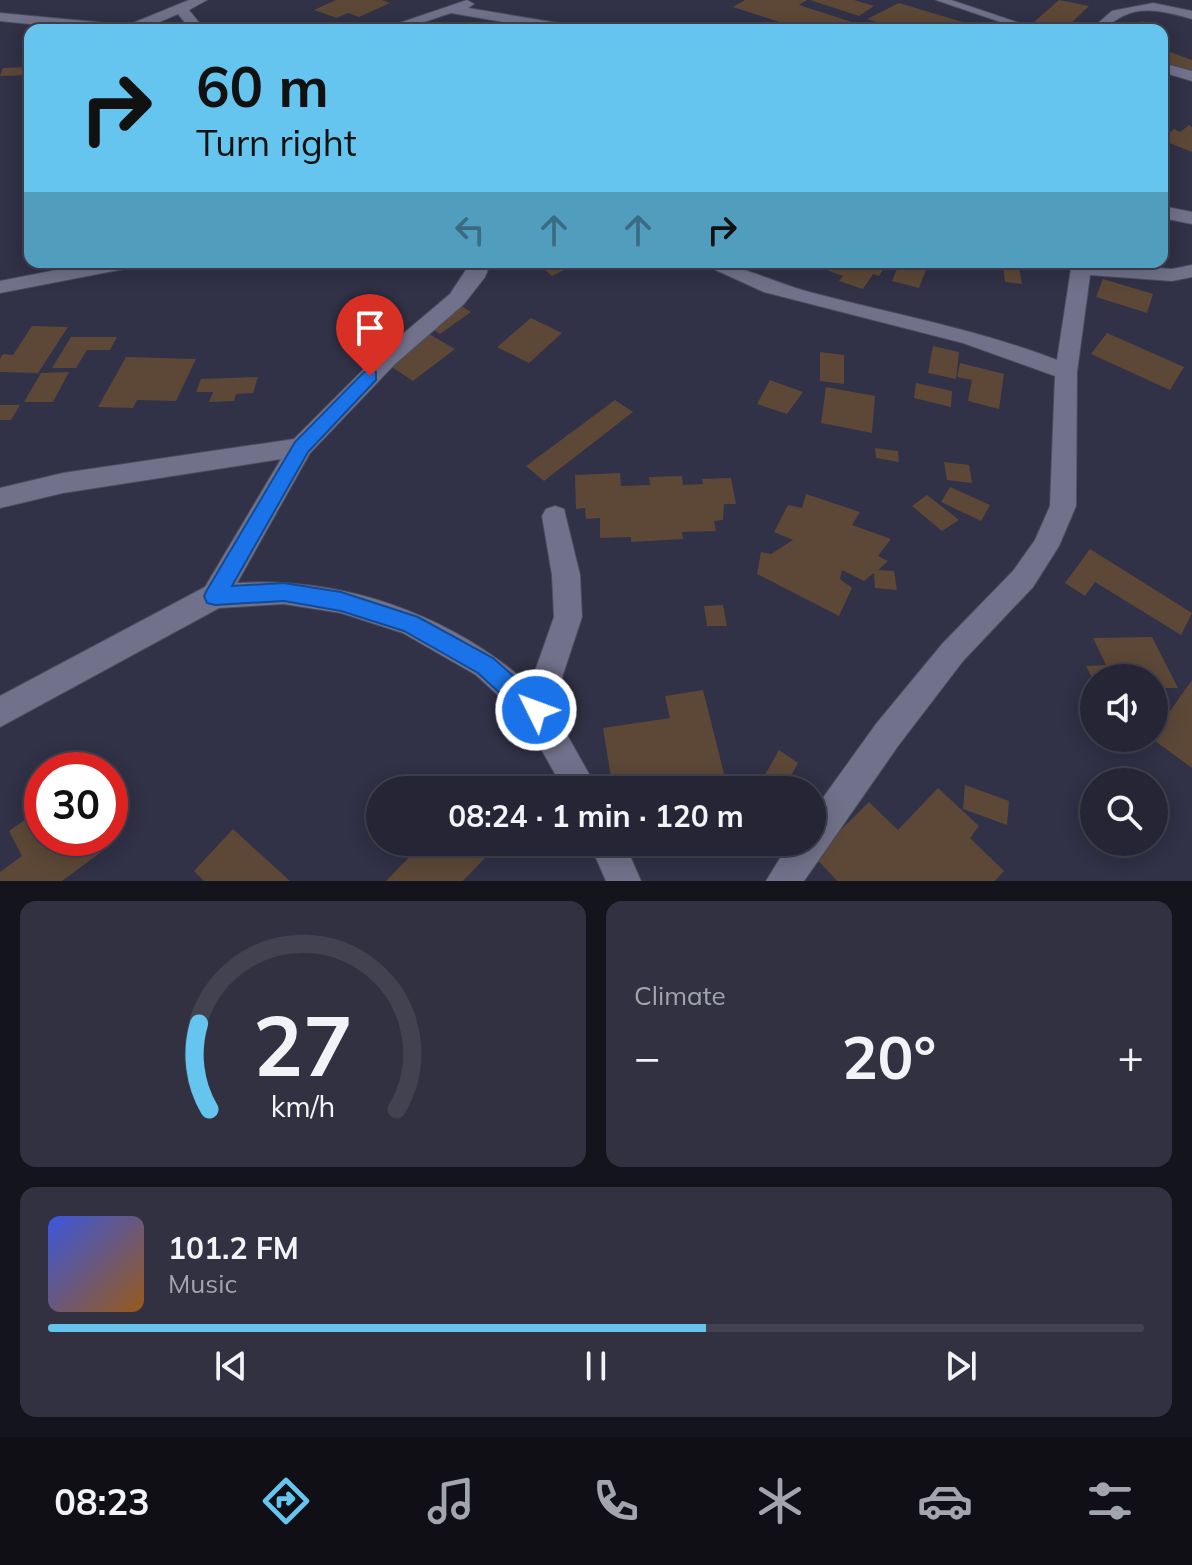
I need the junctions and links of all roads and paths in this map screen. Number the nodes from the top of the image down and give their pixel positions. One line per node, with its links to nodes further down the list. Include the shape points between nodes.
1 (200, 0): 4 (street)
2 (476, 0): 5 (street)
3 (941, 0): 13 (lane)
4 (181, 9): 9 (street); 10 (street)
5 (454, 10): 11 (street); 12 (street)
6 (1192, 15): 14 (street, via 1142,4 1116,11)
7 (0, 17): 8 (street)
8 (71, 24)
9 (145, 24)
10 (193, 24)
11 (406, 24)
12 (539, 24)
13 (1016, 24)
14 (1103, 24)
15 (1168, 69): 16 (street)
16 (1192, 76)
17 (1168, 213): 18 (street)
18 (1192, 218)
19 (69, 268): 24 (street)
20 (479, 268): 28 (street, via 457,299 386,360)
21 (720, 268): 27 (street, via 816,301 969,337)
22 (1082, 268): 27 (street)
23 (1109, 268): 25 (street, via 1172,275)
24 (49, 270): 26 (street)
25 (1192, 271)
26 (0, 287)
27 (1066, 372): 35 (street, via 1063,506 1046,546 1023,579 953,652)
28 (301, 447): 29 (street, via 63,483); 31 (street)
29 (0, 498)
30 (555, 516): 32 (street, via 568,617)
31 (215, 596): 32 (street, via 284,592 341,601 411,623 486,665); 33 (street)
32 (536, 710): 34 (street)
33 (0, 712)
34 (574, 776)
35 (826, 821)
36 (612, 856): 38 (street)
37 (801, 856): 39 (street)
38 (624, 881)
39 (783, 881)

